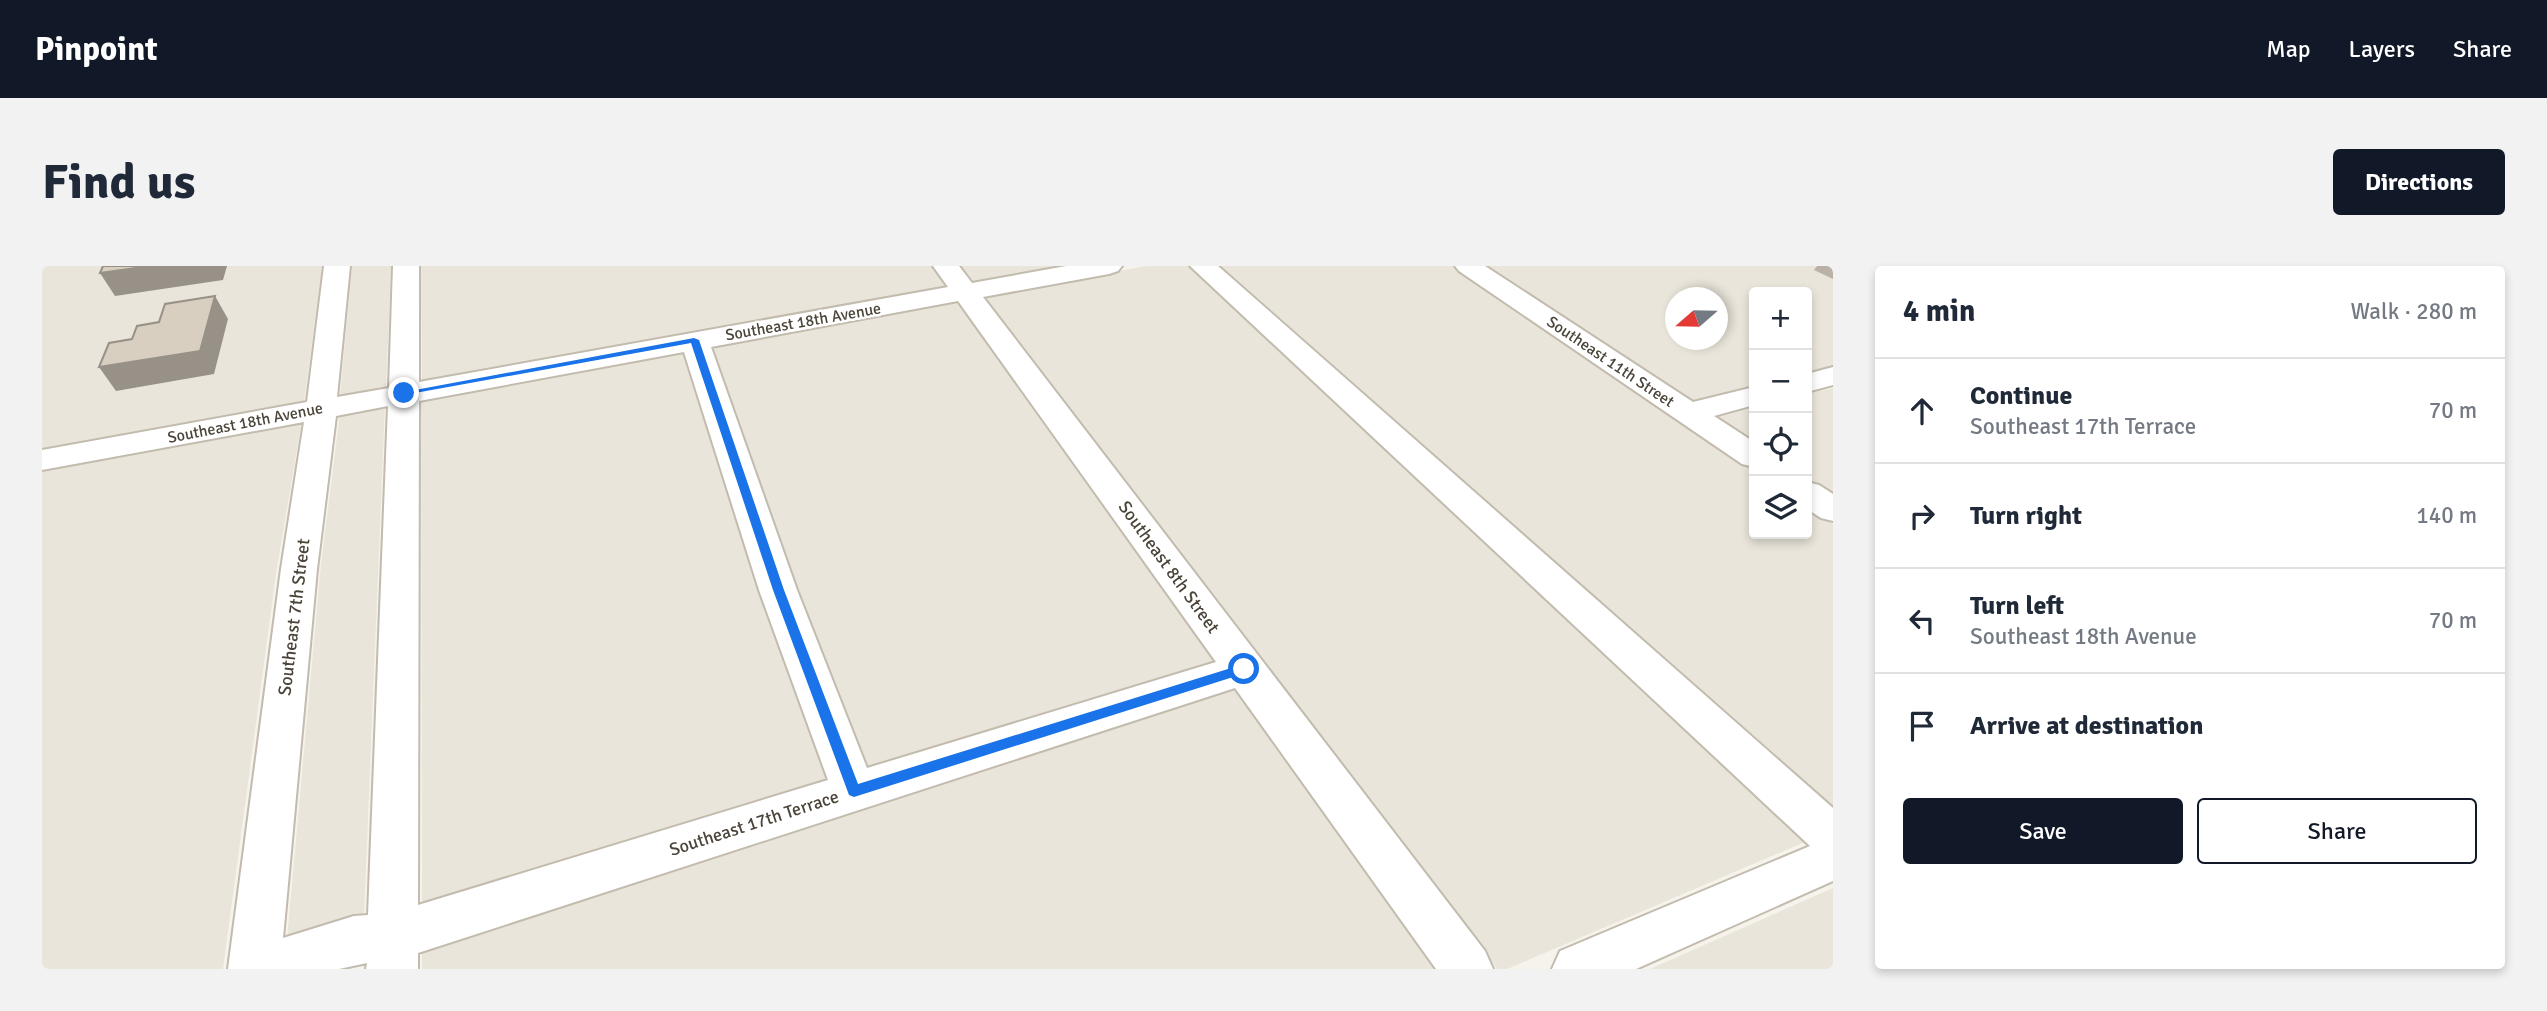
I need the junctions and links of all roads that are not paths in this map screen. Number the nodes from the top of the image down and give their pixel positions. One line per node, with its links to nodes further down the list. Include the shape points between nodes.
1 (337, 266): 12 (street, Southeast 7th Street)
2 (406, 266): 10 (street)
3 (1109, 266): 6 (street, Southeast 18th Avenue)
4 (1203, 266): 20 (street)
5 (1468, 266): 13 (street, Southeast 11th Street)
6 (956, 279): 7 (street, Southeast 18th Avenue); 18 (street, Southeast 8th Street)
7 (694, 340): 10 (street, Southeast 18th Avenue); 19 (street, via 778,590)
8 (1833, 376): 9 (street)
9 (1812, 382)
10 (404, 393): 12 (street, Southeast 18th Avenue); 22 (street)
11 (1749, 397): 13 (street)
12 (322, 408): 15 (street, Southeast 18th Avenue); 23 (street, Southeast 7th Street)
13 (1689, 413): 14 (street, Southeast 11th Street)
14 (1749, 454)
15 (42, 460)
16 (1812, 496): 17 (street)
17 (1833, 510)
18 (1244, 669): 19 (street, Southeast 17th Terrace); 25 (street, Southeast 8th Street)
19 (854, 791): 22 (street, Southeast 17th Terrace)
20 (1833, 837)
21 (1833, 858): 26 (street)
22 (392, 953): 24 (street, Southeast 17th Terrace, via 354,940)
23 (254, 969)
24 (262, 969)
25 (1467, 969)
26 (1578, 969)

